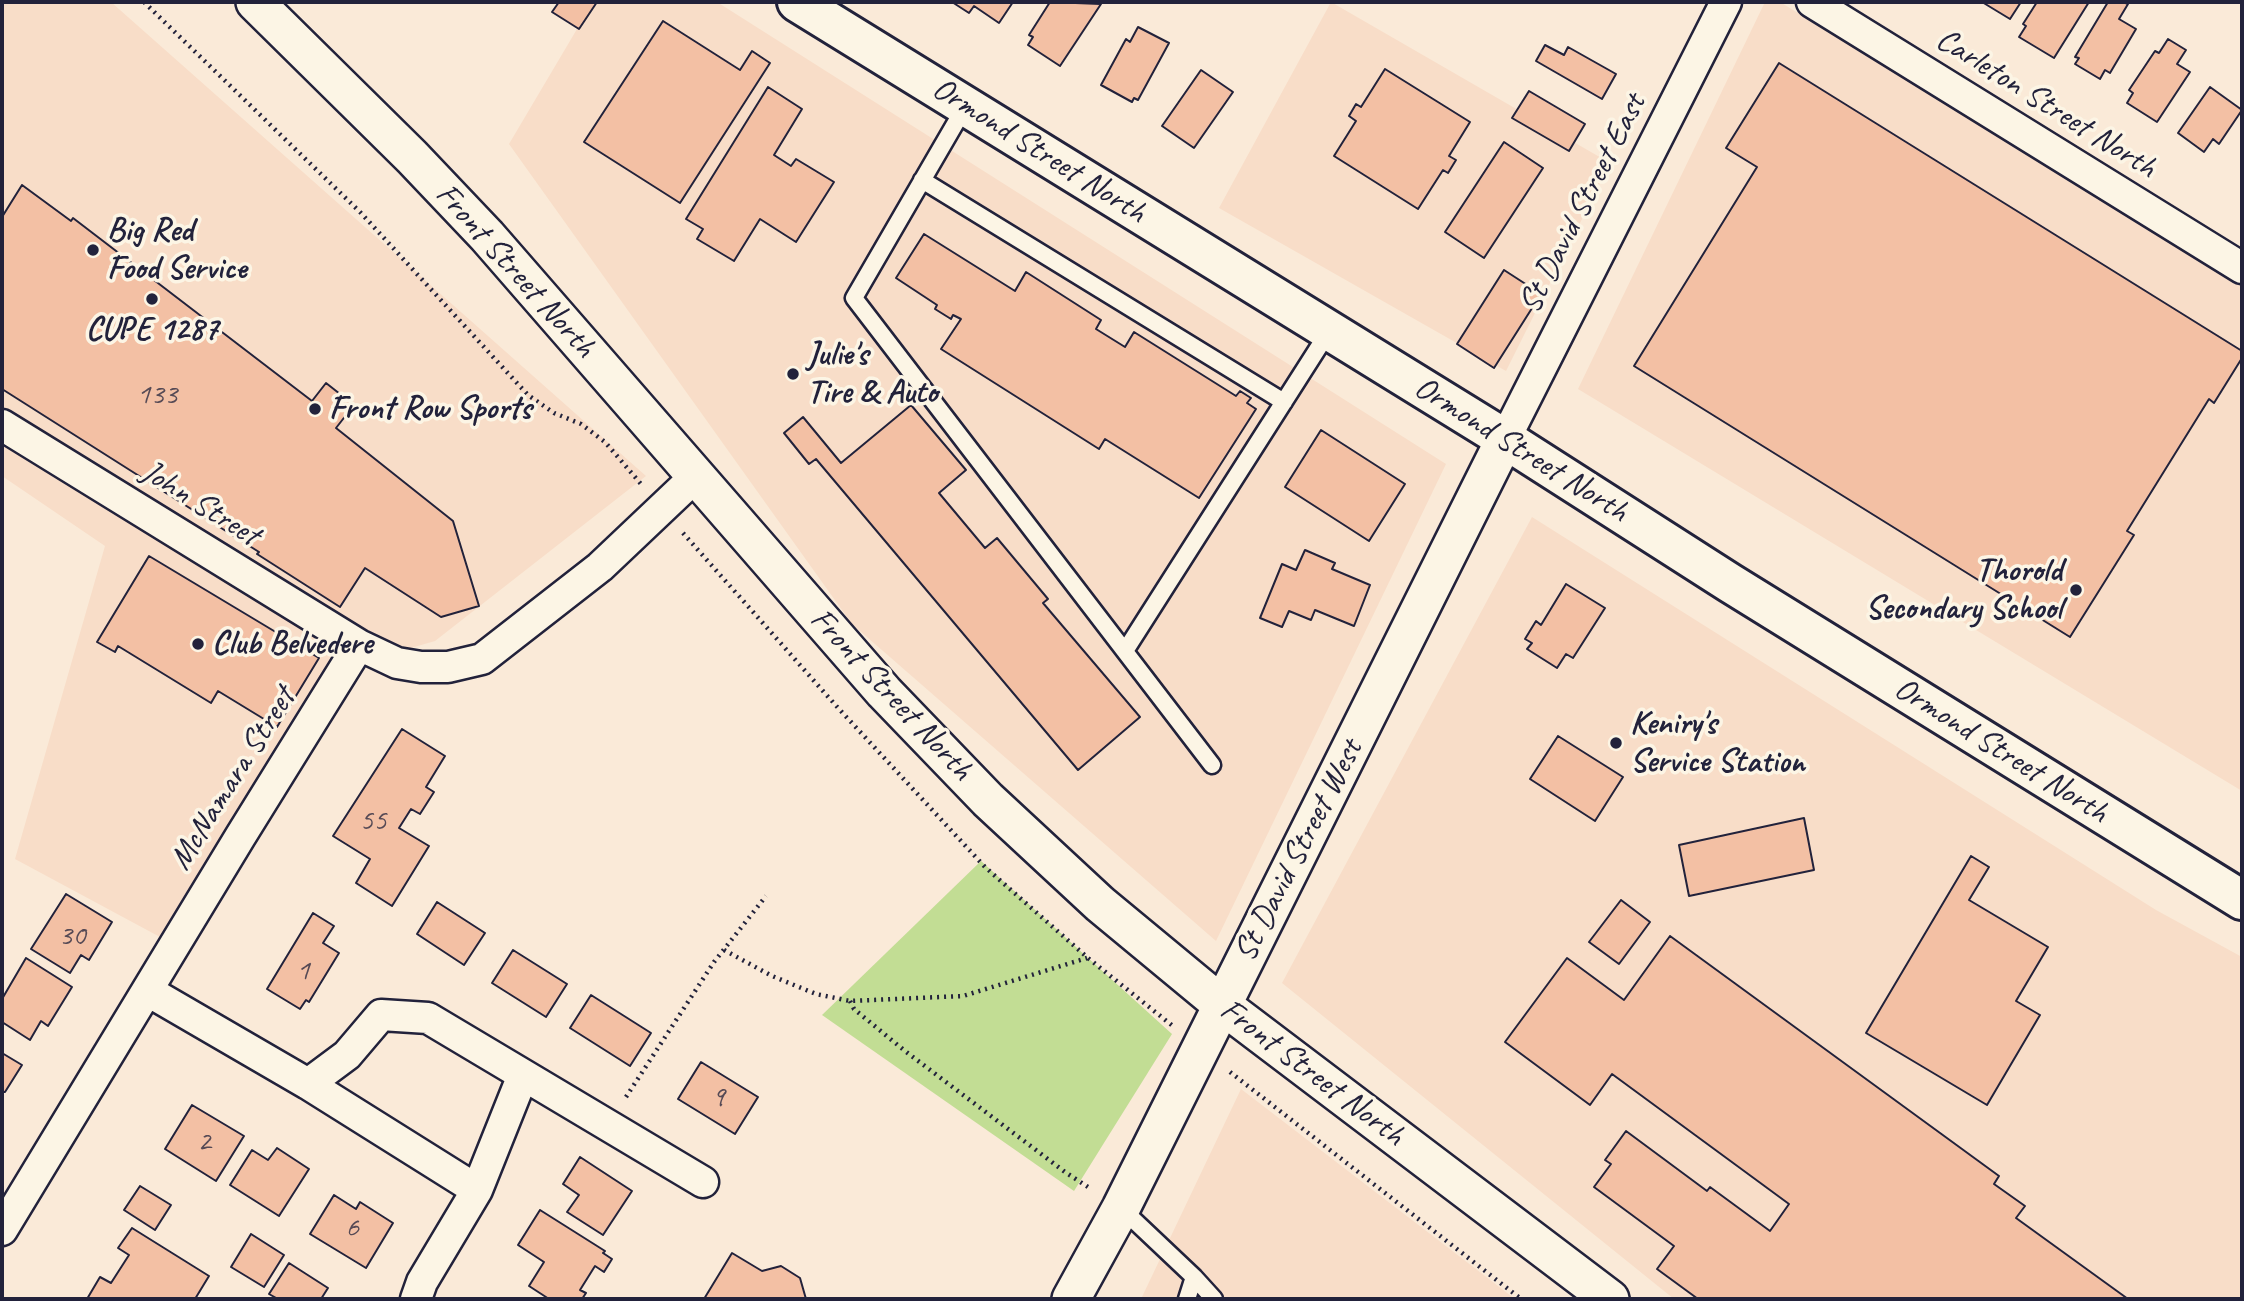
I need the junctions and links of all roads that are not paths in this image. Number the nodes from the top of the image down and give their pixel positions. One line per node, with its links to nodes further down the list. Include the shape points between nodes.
1 (255, 2): 12 (street, Front Street North, via 487,236)
2 (797, 2): 5 (main road, Ormond Street North)
3 (1726, 2): 11 (street, St David Street East)
4 (1812, 2): 7 (street, Carleton Street North)
5 (966, 105): 6 (lane); 8 (main road, Ormond Street North)
6 (922, 180): 9 (lane); 14 (lane, via 854,298)
7 (2242, 268)
8 (1329, 331): 9 (lane); 11 (main road, Ormond Street North)
9 (1284, 402): 14 (lane)
10 (2, 425): 13 (street, John Street)
11 (1505, 439): 16 (main road, Ormond Street North); 18 (street, St David Street West)
12 (696, 476): 13 (street, via 600,567 482,659 448,667 421,667 397,663); 18 (street, Front Street North, via 884,692 988,800 1100,904)
13 (359, 645): 17 (street, McNamara Street)
14 (1125, 652): 15 (lane)
15 (1212, 765)
16 (2242, 900)
17 (148, 991): 20 (street); 24 (street, McNamara Street)
18 (1222, 1005): 23 (street, St David Street West); 30 (street, Front Street North)
19 (523, 1075): 20 (street, via 428,1018 381,1015 346,1055); 21 (street); 22 (street)
20 (308, 1084): 22 (street)
21 (703, 1182)
22 (477, 1190): 26 (street)
23 (1121, 1208): 25 (lane); 27 (street, St David Street West)
24 (2, 1230)
25 (1194, 1276): 28 (lane); 29 (lane)
26 (416, 1299)
27 (1072, 1299)
28 (1187, 1299)
29 (1214, 1299)
30 (1610, 1299)

